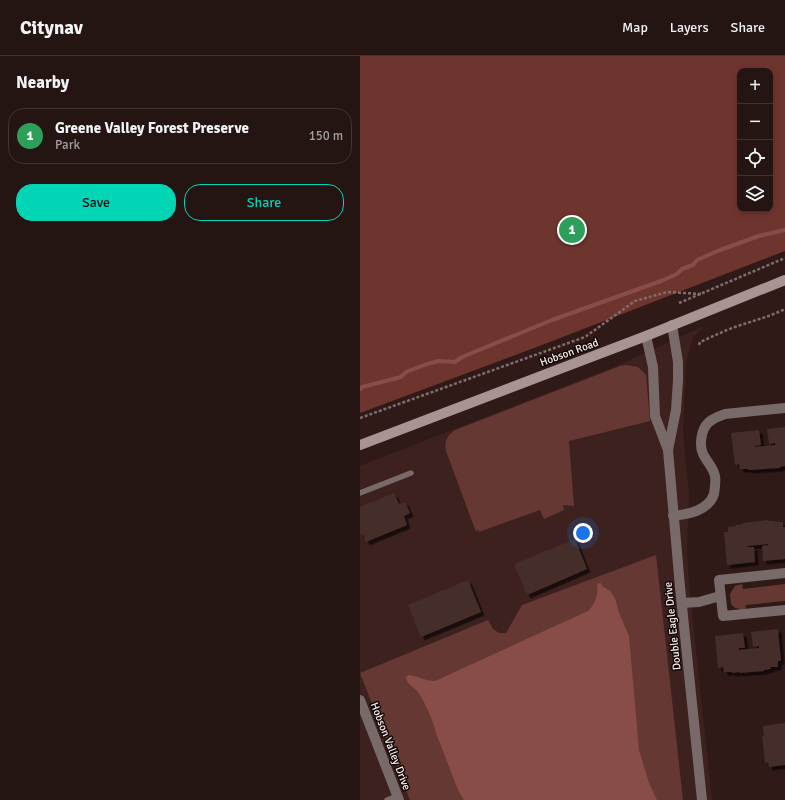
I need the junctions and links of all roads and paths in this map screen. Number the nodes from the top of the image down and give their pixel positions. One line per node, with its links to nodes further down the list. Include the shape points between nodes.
1 (785, 258): 3 (path)
2 (785, 280): 6 (main road, Hobson Road)
3 (702, 294): 4 (path); 10 (path, via 667,292 635,301 584,337)
4 (679, 303)
5 (785, 308): 8 (path, via 739,325 700,342)
6 (672, 325): 7 (main road, Hobson Road); 12 (street, Double Eagle Drive, via 678,380 676,410)
7 (646, 336): 11 (main road, Hobson Road); 12 (street, Double Eagle Drive, via 653,368 655,416)
8 (699, 345)
9 (785, 408): 15 (street, via 725,414 715,417 707,424 701,444 715,477 713,497 698,511)
10 (360, 418)
11 (360, 445)
12 (668, 450): 15 (street, Double Eagle Drive)
13 (411, 473): 14 (lane)
14 (360, 493)
15 (673, 516): 18 (street, Double Eagle Drive)
16 (785, 574): 17 (street, via 719,580)
17 (720, 596): 18 (street, via 699,602); 19 (street, via 723,616)
18 (682, 603): 23 (street, Double Eagle Drive)
19 (785, 610)
20 (360, 700): 21 (street, Hobson Valley Drive)
21 (398, 798): 22 (lane)
22 (387, 800)
23 (702, 800)

